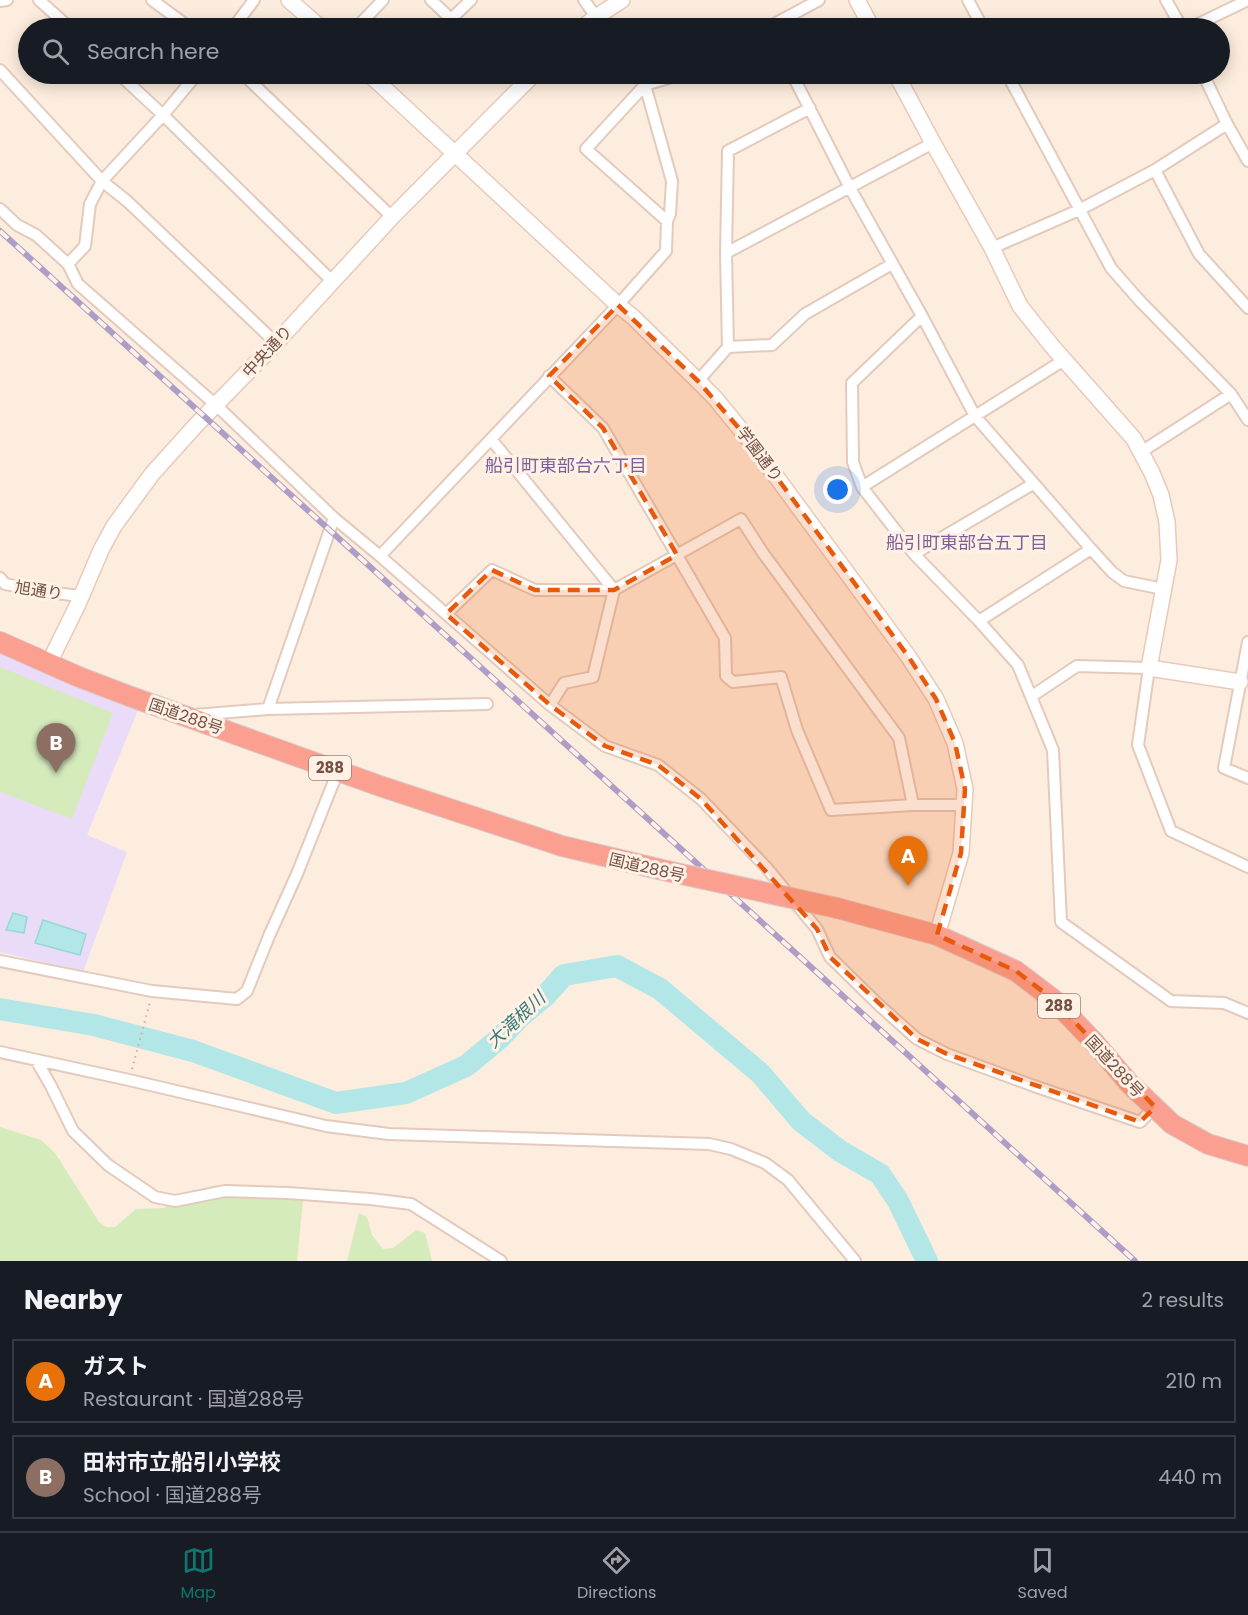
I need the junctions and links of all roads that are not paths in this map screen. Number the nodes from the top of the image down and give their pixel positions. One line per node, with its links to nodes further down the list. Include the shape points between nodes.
1 (7, 0): 16 (street)
2 (39, 0): 17 (street)
3 (152, 0): 18 (street)
4 (254, 0): 19 (street)
5 (289, 0): 20 (street)
6 (383, 0): 21 (street)
7 (431, 0): 22 (street)
8 (471, 0): 23 (street)
9 (584, 0): 24 (street)
10 (622, 0): 25 (street)
11 (819, 0): 26 (street)
12 (857, 0): 27 (street)
13 (968, 0): 28 (street)
14 (1166, 0): 29 (street)
15 (1248, 0): 30 (street)
16 (0, 1)
17 (59, 18)
18 (176, 18)
19 (240, 18)
20 (310, 18)
21 (366, 18)
22 (450, 18)
23 (452, 18)
24 (597, 18)
25 (605, 18)
26 (786, 18)
27 (867, 18)
28 (978, 18)
29 (1176, 18)
30 (1211, 18)
31 (0, 70): 50 (street)
32 (129, 84): 44 (street)
33 (189, 84): 44 (street)
34 (253, 84): 54 (street)
35 (380, 84): 47 (street, 学園通り)
36 (524, 84): 47 (street, 中央通り)
37 (648, 84): 42 (street)
38 (797, 84): 43 (street)
39 (901, 84): 46 (street)
40 (1012, 84): 53 (street)
41 (1208, 84): 45 (street)
42 (645, 85): 55 (street, via 672,181); 55 (street, via 586,149)
43 (810, 108): 51 (street); 57 (street, via 728,151)
44 (163, 115): 50 (street); 60 (street)
45 (1227, 124): 48 (street); 49 (street)
46 (933, 143): 51 (street); 56 (street)
47 (455, 154): 54 (street, 中央通り); 61 (street, 学園通り)
48 (1248, 161)
49 (1155, 170): 53 (street); 62 (street, via 1199,254)
50 (102, 181): 58 (street, via 90,204 85,246); 64 (street)
51 (850, 188): 57 (street); 59 (street)
52 (0, 209): 58 (street)
53 (1079, 210): 56 (street); 69 (street, via 1111,268)
54 (392, 217): 60 (street, 中央通り)
55 (667, 221): 61 (street, via 666,251)
56 (992, 248): 66 (street, via 1020,306)
57 (726, 253): 65 (street)
58 (68, 264): 70 (street, via 78,284)
59 (892, 264): 63 (street); 65 (street, via 805,314 772,345)
60 (332, 281): 64 (street, 中央通り)
61 (618, 305): 67 (street); 68 (street, 学園通り)
62 (1248, 308)
63 (922, 316): 71 (street); 76 (street, via 852,383 853,462)
64 (276, 343): 70 (street, 中央通り)
65 (728, 347): 68 (street)
66 (1064, 360): 71 (street); 74 (street)
67 (549, 376): 73 (street); 80 (street, via 603,428)
68 (698, 381): 101 (street, 学園通り, via 750,441 936,699 955,743)
69 (1231, 394): 72 (street); 74 (street)
70 (216, 405): 77 (street); 85 (street, 中央通り, via 131,501 109,534)
71 (975, 416): 75 (street); 76 (street)
72 (1248, 420)
73 (491, 440): 81 (street); 84 (street)
74 (1141, 452): 83 (street, via 1161,495 1167,522 1169,560)
75 (1033, 484): 78 (street); 79 (street)
76 (862, 487): 79 (street)
77 (334, 518): 81 (street); 96 (street)
78 (1091, 549): 83 (street, via 1124,580); 87 (street)
79 (914, 554): 87 (street)
80 (677, 555): 84 (street); 100 (street, via 741,519 899,738); 100 (street, via 725,638 726,676 733,682 781,677 797,730 831,810)
81 (380, 556): 86 (street)
82 (0, 578): 85 (street, 旭通り, via 5,584)
83 (1162, 589): 91 (street)
84 (614, 590): 86 (street, via 535,590 492,570); 95 (street, via 593,677 564,683)
85 (80, 596): 90 (street, 中央通り)
86 (446, 614): 95 (street)
87 (979, 621): 93 (street, via 1018,665)
88 (0, 642): 90 (highway, 国道288号 / 288)
89 (1248, 642): 92 (street)
90 (49, 663): 97 (highway, 国道288号 / 288)
91 (1149, 668): 92 (street); 93 (street, via 1077,666); 102 (street, via 1138,744 1171,831)
92 (1244, 683): 99 (street, via 1224,768)
93 (1032, 696): 105 (street, via 1053,750 1061,922 1171,1001 1224,1003)
94 (487, 704): 96 (street)
95 (550, 705): 108 (street, via 605,746 658,765 701,799 766,867 817,929 830,957 917,1039 958,1058 1140,1122)
96 (268, 709): 97 (street)
97 (184, 716): 98 (highway, 国道288号 / 288)
98 (338, 771): 103 (highway, 国道288号 / 288, bridge, via 562,846 837,908); 104 (street, via 247,991 237,999 152,991)
99 (1248, 778)
100 (914, 805): 101 (street)
101 (965, 805): 103 (street, 学園通り, via 961,853)
102 (1248, 867)
103 (937, 935): 108 (highway, 国道288号 / 288, via 1016,971 1035,985 1054,1000)
104 (0, 961)
105 (1248, 1013)
106 (0, 1052): 107 (street)
107 (36, 1060): 110 (street, via 73,1131 108,1165 155,1197 175,1201 225,1191 411,1204); 111 (street, via 326,1126 389,1134 709,1144 731,1149 765,1163 788,1180)
108 (1155, 1107): 109 (highway, 国道288号 / 288, via 1172,1124 1208,1144)
109 (1248, 1155)
110 (501, 1261)
111 (855, 1261)

